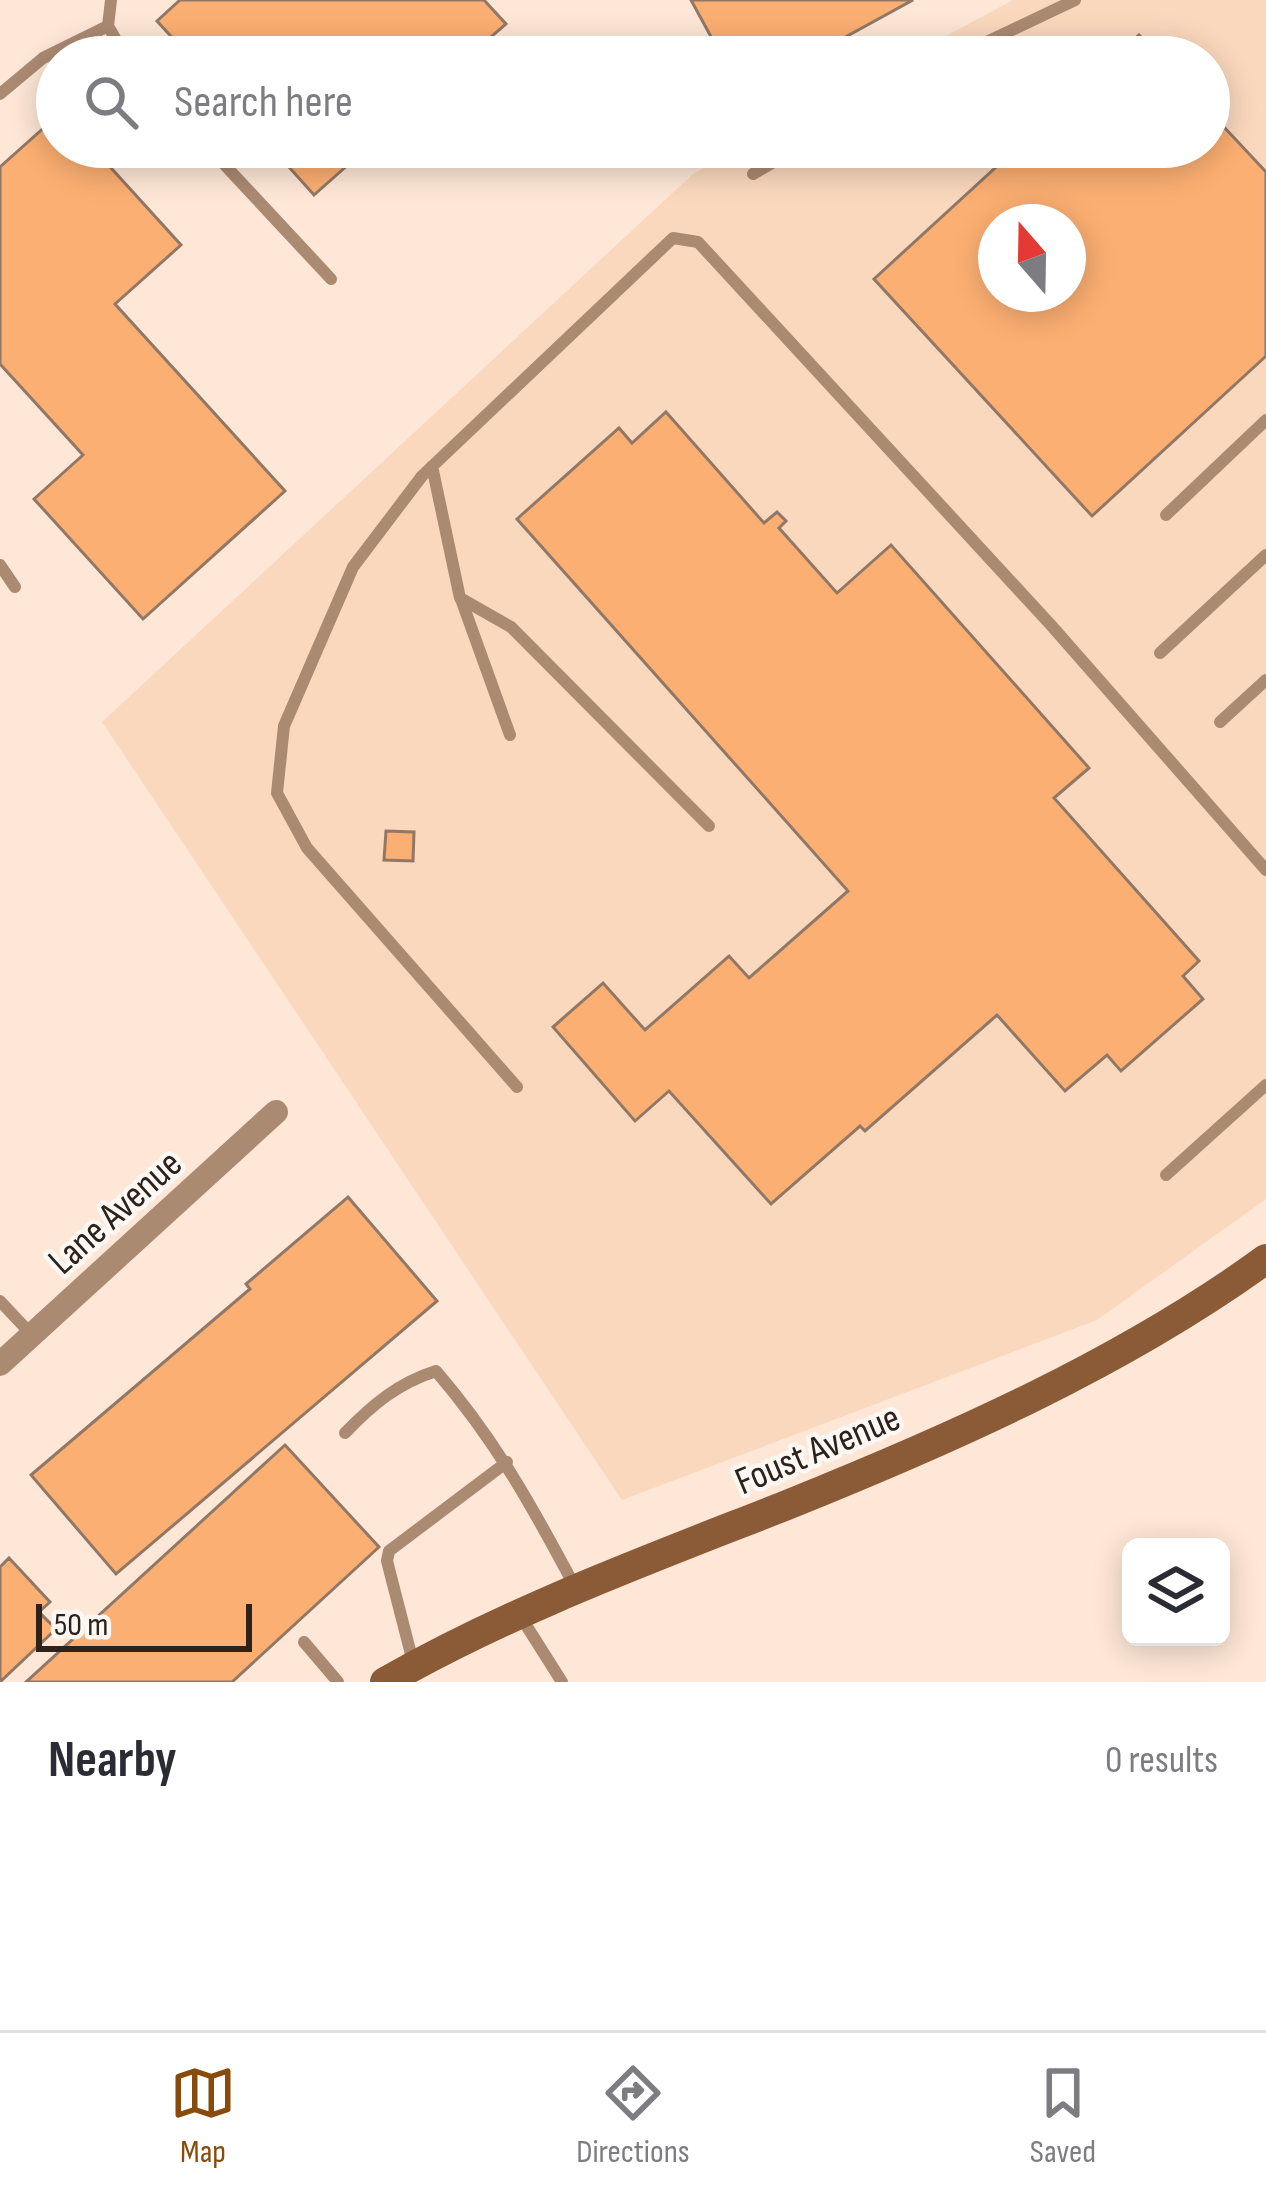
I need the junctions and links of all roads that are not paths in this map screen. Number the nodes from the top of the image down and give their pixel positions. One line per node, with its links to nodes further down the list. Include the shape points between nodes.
1 (111, 0): 3 (lane)
2 (1075, 0): 6 (lane)
3 (109, 26): 4 (lane); 5 (lane)
4 (88, 36)
5 (114, 36)
6 (999, 36)
7 (36, 64): 8 (lane)
8 (0, 94)
9 (228, 168): 12 (lane)
10 (763, 168): 11 (lane)
11 (753, 174)
12 (331, 279)
13 (1266, 420): 15 (lane)
14 (433, 466): 19 (lane); 25 (lane, via 674,238 698,242); 27 (lane, via 352,567 284,726 278,794 307,848)
15 (1166, 514)
16 (1266, 555): 20 (lane)
17 (0, 565): 18 (lane)
18 (15, 586)
19 (460, 598): 23 (lane); 24 (lane, via 512,627)
20 (1160, 653)
21 (1266, 680): 22 (lane)
22 (1220, 722)
23 (510, 735)
24 (710, 826)
25 (1266, 870)
26 (1266, 1085): 29 (lane)
27 (517, 1087)
28 (276, 1112): 32 (street, Lane Avenue)
29 (1166, 1174)
30 (1266, 1259): 36 (street, Foust Avenue, via 1197,1309 1091,1367 812,1494)
31 (0, 1300): 32 (lane)
32 (32, 1335): 33 (street, Lane Avenue)
33 (0, 1364)
34 (345, 1433): 35 (lane, via 411,1379 436,1371)
35 (507, 1462): 36 (lane); 39 (lane, via 389,1551)
36 (576, 1588): 37 (street, Foust Avenue)
37 (519, 1613): 39 (street, Foust Avenue); 42 (lane)
38 (304, 1642): 40 (lane)
39 (414, 1666): 41 (street, Foust Avenue)
40 (338, 1682)
41 (385, 1682)
42 (562, 1682)

